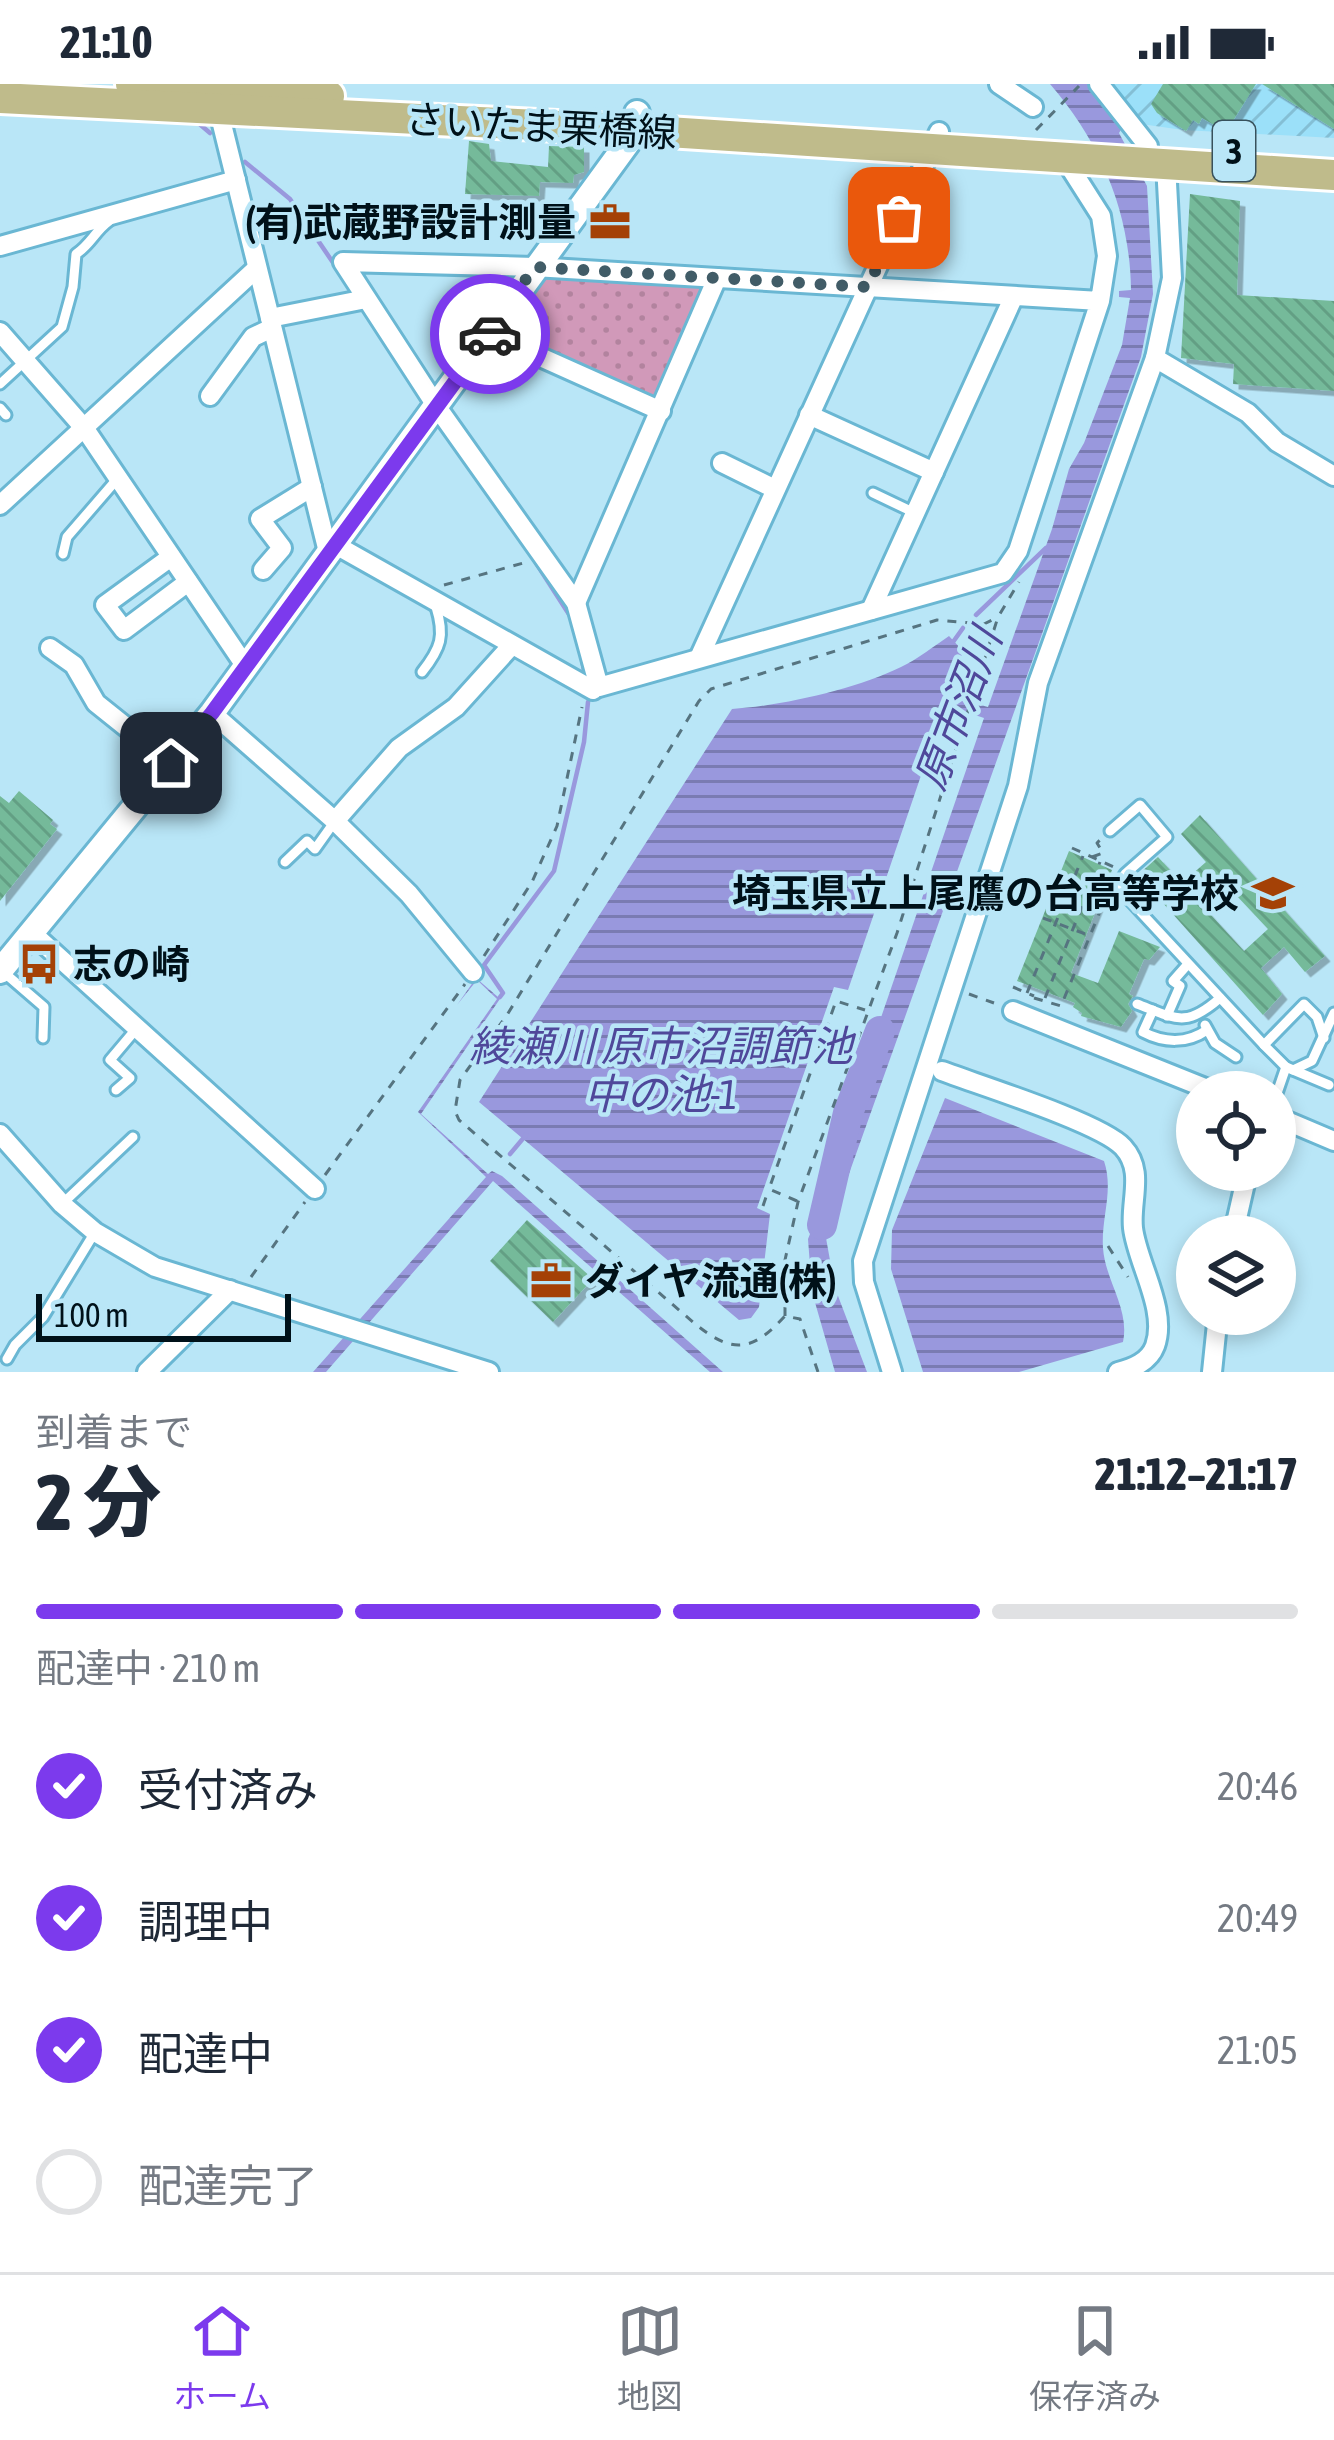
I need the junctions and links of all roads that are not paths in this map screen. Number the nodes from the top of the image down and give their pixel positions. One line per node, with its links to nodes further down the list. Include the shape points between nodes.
1 (131, 84): 4 (main road, さいたま栗橋線 / 3)
2 (999, 84): 6 (street)
3 (1099, 84): 10 (street)
4 (214, 95): 5 (main road, さいたま栗橋線 / 3); 7 (main road, さいたま栗橋線 / 3); 13 (street)
5 (0, 98)
6 (1033, 107)
7 (637, 122): 8 (main road, さいたま栗橋線 / 3); 16 (street)
8 (934, 141): 9 (main road, さいたま栗橋線 / 3); 9 (main road, さいたま栗橋線 / 3, via 1026,139); 19 (street)
9 (1073, 153): 10 (main road, 3); 22 (street, via 1100,216 1107,256)
10 (1146, 154): 11 (main road, 3); 12 (main road, 3); 26 (street, via 1172,278)
11 (1334, 156)
12 (1334, 175)
13 (236, 180): 14 (street); 17 (street)
14 (118, 215): 15 (street); 27 (lane, via 76,254 62,328)
15 (0, 246)
16 (534, 267): 18 (street); 21 (street, via 343,262); 25 (street)
17 (256, 268): 23 (street); 33 (street)
18 (718, 278): 19 (street); 31 (street)
19 (868, 287): 20 (street); 32 (street)
20 (1014, 296): 22 (street); 35 (street)
21 (361, 300): 23 (street); 30 (street)
22 (1100, 301): 50 (street, via 1018,551 1003,573)
23 (271, 323): 29 (street); 38 (street)
24 (0, 332): 27 (street)
25 (489, 334): 30 (street); 31 (street)
26 (1155, 358): 36 (street); 98 (street, via 1038,683 1018,786 863,1261)
27 (24, 359): 28 (lane); 33 (street)
28 (0, 384)
29 (210, 396)
30 (434, 411): 43 (street); 49 (street)
31 (661, 411): 49 (street)
32 (809, 415): 35 (street); 39 (street)
33 (85, 429): 37 (street); 41 (street)
34 (722, 463): 39 (street)
35 (934, 472): 42 (street)
36 (1334, 476)
37 (118, 478): 44 (lane, via 67,537); 45 (street)
38 (312, 487): 43 (street); 46 (street, via 260,519 282,548)
39 (776, 489): 53 (street)
40 (873, 494): 42 (lane)
41 (0, 506)
42 (915, 513): 50 (street)
43 (331, 548): 48 (street); 54 (street)
44 (63, 554)
45 (171, 557): 47 (street); 47 (street, via 105,605 124,630)
46 (262, 570)
47 (188, 582): 54 (street)
48 (427, 597): 51 (street); 55 (lane, via 444,633)
49 (576, 603): 53 (street, via 599,687)
50 (871, 610): 53 (street)
51 (512, 645): 56 (street); 59 (street, via 456,707 399,748)
52 (50, 648): 58 (street, via 74,665 96,704)
53 (699, 658)
54 (246, 667): 57 (street)
55 (422, 672)
56 (593, 690)
57 (212, 713): 58 (street); 59 (street)
58 (171, 763): 62 (street)
59 (334, 821): 61 (lane, via 315,849 308,841); 65 (street)
60 (1110, 831): 63 (lane, via 1140,805 1167,837 1121,886)
61 (285, 862)
62 (32, 933): 64 (street); 74 (street)
63 (1188, 964): 66 (lane); 72 (lane, via 1173,981 1180,986)
64 (0, 971): 77 (lane, via 44,1007)
65 (473, 972)
66 (1220, 998): 71 (lane); 79 (lane)
67 (1137, 1004): 68 (lane)
68 (1154, 1010): 72 (lane); 78 (lane, via 1143,1032)
69 (1012, 1011): 83 (street)
70 (1334, 1013): 76 (lane)
71 (1200, 1015): 73 (lane); 75 (lane)
72 (1167, 1016): 73 (lane)
73 (1183, 1020): 78 (lane)
74 (137, 1028): 85 (lane, via 110,1060 130,1078); 90 (street)
75 (1207, 1030): 78 (lane); 80 (lane)
76 (1324, 1038): 79 (lane, via 1304,1004); 81 (lane, via 1312,1061)
77 (43, 1039)
78 (1185, 1040)
79 (1264, 1046): 81 (lane)
80 (1236, 1057)
81 (1290, 1069): 84 (lane)
82 (942, 1070): 99 (street, via 1101,1132 1129,1154 1136,1177 1132,1226 1157,1331 1150,1354)
83 (1176, 1076)
84 (1329, 1085)
85 (116, 1090)
86 (1296, 1125): 89 (street)
87 (0, 1134): 91 (street)
88 (134, 1137): 91 (lane)
89 (1334, 1141)
90 (315, 1189)
91 (62, 1204): 92 (street)
92 (95, 1232): 93 (street, via 155,1267); 95 (lane, via 44,1317)
93 (235, 1292): 96 (street); 97 (street)
94 (1216, 1335): 100 (street)
95 (7, 1359)
96 (147, 1372)
97 (489, 1372)
98 (892, 1372)
99 (1118, 1372)
100 (1212, 1372)

